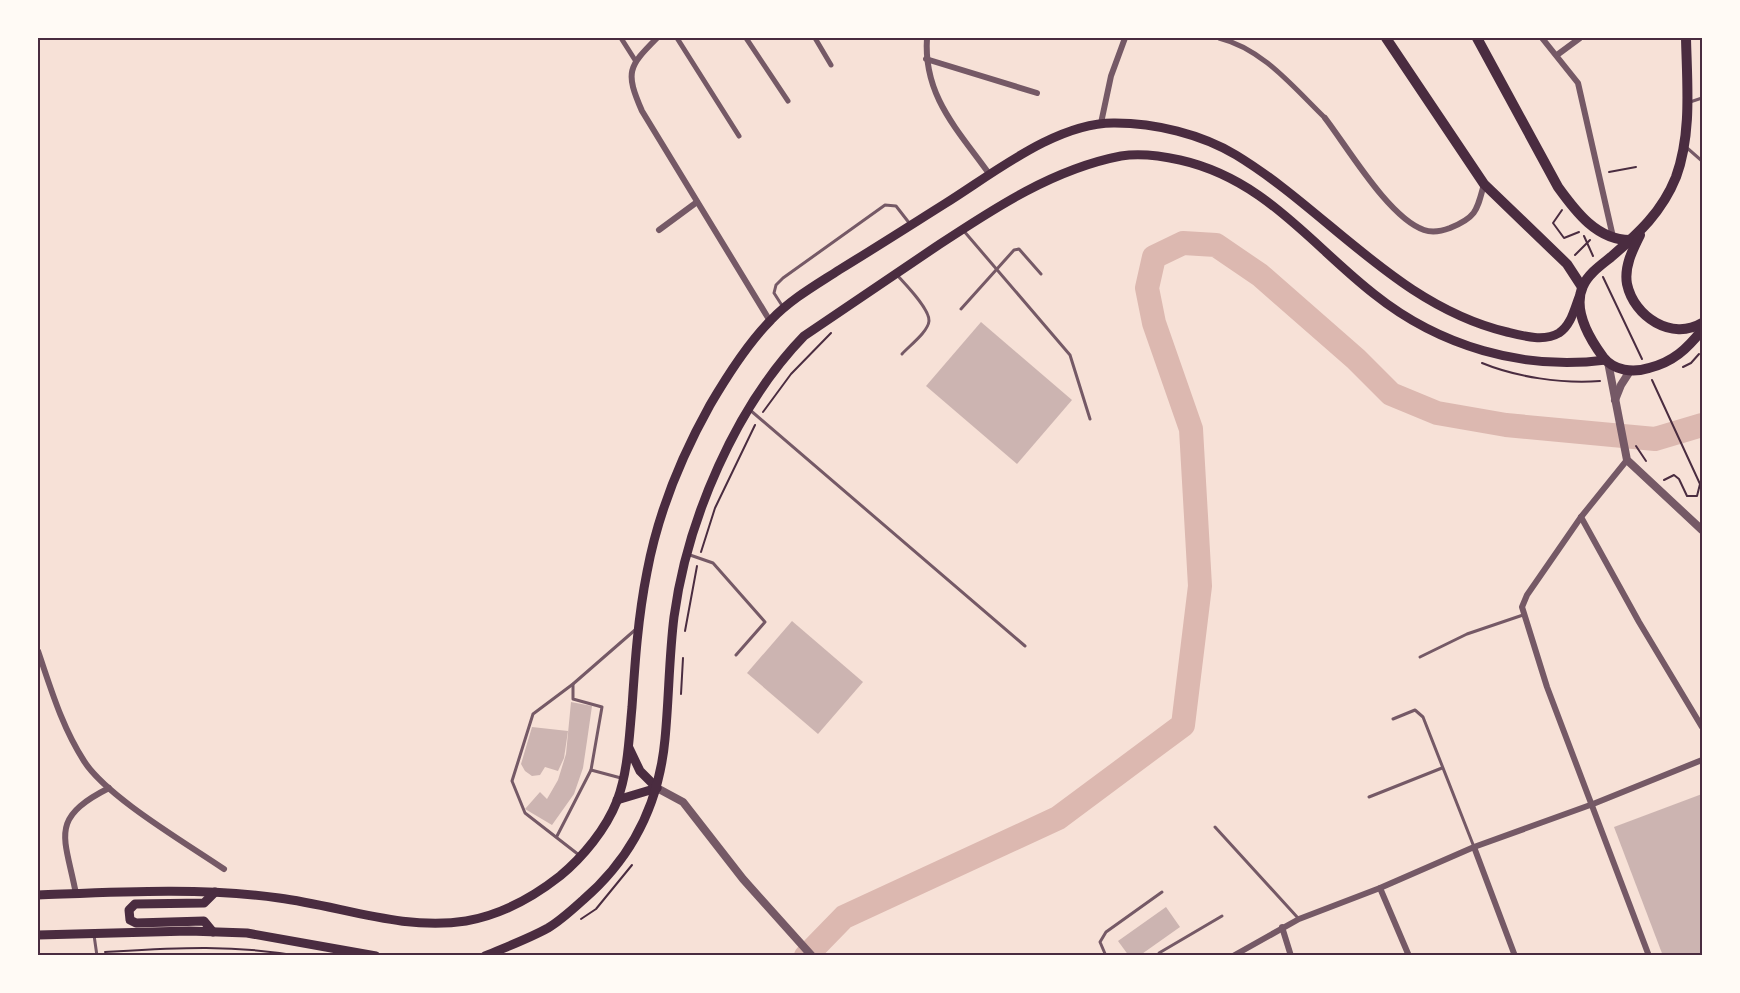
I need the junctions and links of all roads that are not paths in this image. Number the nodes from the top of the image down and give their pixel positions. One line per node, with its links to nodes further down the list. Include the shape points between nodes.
1 (621, 38): 16 (street)
2 (657, 38): 16 (street)
3 (677, 38): 24 (street)
4 (746, 38): 20 (street)
5 (814, 38): 17 (street)
6 (927, 38): 15 (street)
7 (1125, 38): 23 (street)
8 (1219, 38): 22 (street, via 1238,43 1274,67)
9 (1386, 38): 28 (main road)
10 (1477, 38): 34 (main road, via 1558,187 1595,228)
11 (1542, 38): 14 (street)
12 (1580, 38): 14 (street)
13 (1686, 38): 21 (main road)
14 (1557, 56): 34 (street, via 1578,83)
15 (926, 59): 18 (street); 27 (street, via 938,101)
16 (635, 60): 29 (street, via 629,73 633,91)
17 (831, 65)
18 (1037, 93)
19 (1702, 98): 21 (lane)
20 (788, 101)
21 (1687, 103): 25 (main road)
22 (1325, 118): 28 (street, via 1393,209 1426,231 1441,231 1468,221 1478,209)
23 (1101, 123): 27 (main road, via 1052,138); 39 (main road, via 1136,125 1198,137 1239,157 1380,267 1430,299 1496,329 1525,336 1556,334 1572,318)
24 (739, 136)
25 (1684, 146): 26 (lane); 33 (main road, via 1662,208)
26 (1702, 161)
27 (990, 175): 30 (main road)
28 (1484, 184): 39 (main road, via 1567,264)
29 (697, 202): 32 (street); 42 (street)
30 (911, 225): 40 (main road); 40 (lane, via 896,206 885,205 776,285 774,293)
31 (963, 229): 36 (lane); 37 (main road); 46 (main road, via 1005,203 1085,166 1124,156 1200,164 1255,192 1293,220 1374,295 1448,339 1521,360)
32 (659, 230)
33 (1643, 230): 35 (main road); 43 (main road, via 1627,268 1631,298 1649,320 1664,327 1679,330)
34 (1613, 238): 35 (main road)
35 (1630, 240): 39 (main road)
36 (997, 268): 38 (lane, via 1019,249); 41 (lane); 50 (lane, via 1070,355)
37 (896, 274): 45 (lane, via 929,321); 49 (main road, via 804,336 780,361)
38 (1041, 274)
39 (1582, 287): 46 (main road, via 1581,314 1589,338)
40 (784, 308): 42 (main road)
41 (961, 309)
42 (770, 321): 56 (main road, via 732,369 684,459 656,530)
43 (1702, 324)
44 (1702, 330): 47 (main road, via 1682,354 1669,362)
45 (902, 354)
46 (1607, 361): 47 (main road); 48 (street)
47 (1630, 371): 48 (street)
48 (1615, 401): 51 (street)
49 (749, 409): 54 (main road, via 717,472); 57 (lane)
50 (1089, 419)
51 (1627, 460): 52 (street); 53 (street)
52 (1581, 517): 55 (street, via 1527,595); 63 (street)
53 (1702, 530)
54 (688, 555): 59 (lane, via 713,563 765,622); 70 (main road, via 675,615)
55 (1523, 615): 60 (lane, via 1467,634); 73 (street, via 1546,687)
56 (638, 628): 61 (lane); 64 (main road)
57 (1024, 646)
58 (38, 651): 69 (street, via 63,724 85,762)
59 (736, 655)
60 (1420, 657)
61 (573, 684): 67 (lane, via 573,699 602,706); 75 (lane, via 533,714 512,781 525,813)
62 (1393, 719): 66 (lane, via 1419,712)
63 (1702, 727)
64 (628, 745): 68 (main road); 70 (main road, via 640,771)
65 (1702, 760): 73 (street)
66 (1442, 768): 71 (lane); 76 (lane)
67 (591, 770): 68 (lane); 75 (lane)
68 (622, 778): 72 (main road)
69 (109, 789): 78 (street); 82 (street, via 83,802 70,815 65,833)
70 (657, 789): 72 (main road); 93 (main road, via 637,837 620,864 596,889 550,927); 94 (street, via 682,802 742,879)
71 (1369, 797)
72 (617, 800): 77 (main road)
73 (1593, 804): 76 (street); 100 (street)
74 (1215, 827): 85 (lane)
75 (557, 836): 77 (lane)
76 (1474, 847): 79 (street); 99 (street)
77 (580, 856): 80 (main road, via 519,904 494,914 443,923 410,923 283,898)
78 (224, 869)
79 (1380, 888): 85 (street); 98 (street)
80 (215, 892): 82 (main road); 87 (main road, via 204,903 135,904 128,915 136,923 204,921)
81 (1162, 892): 95 (lane, via 1106,932 1100,942)
82 (76, 894): 83 (main road)
83 (38, 896)
84 (1221, 916): 91 (lane)
85 (1299, 919): 86 (street)
86 (1282, 927): 96 (street); 97 (street)
87 (213, 932): 88 (main road); 92 (main road, via 247,933)
88 (94, 933): 89 (main road); 90 (lane)
89 (38, 935)
90 (97, 954)
91 (1158, 955)
92 (376, 956)
93 (485, 956)
94 (812, 956)
95 (1106, 956)
96 (1233, 956)
97 (1291, 956)
98 (1409, 956)
99 (1515, 956)
100 (1649, 956)

